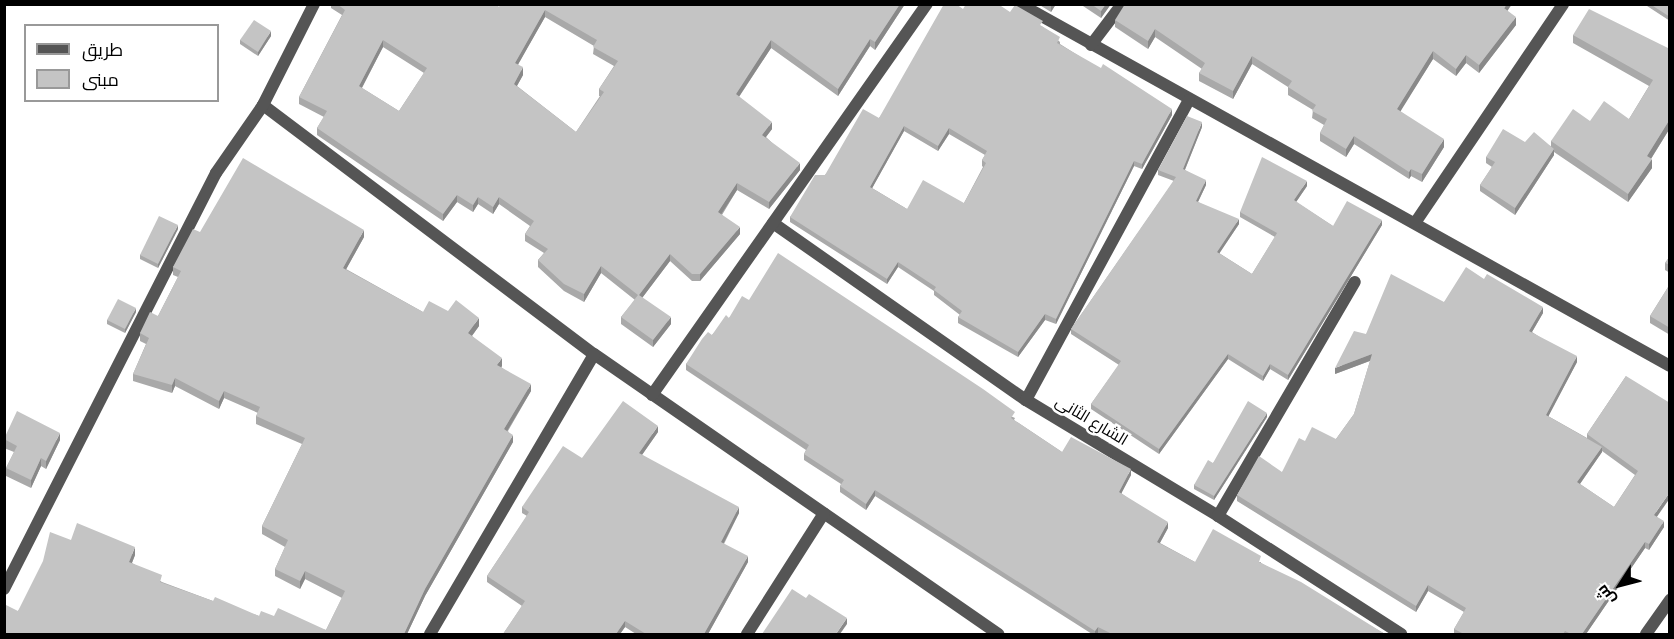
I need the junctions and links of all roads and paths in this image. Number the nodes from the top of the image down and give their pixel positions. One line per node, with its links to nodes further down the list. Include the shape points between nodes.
1 (314, 4): 8 (street)
2 (927, 4): 9 (street)
3 (1020, 4): 6 (street)
4 (1122, 4): 6 (street)
5 (1563, 4): 10 (street)
6 (1091, 45): 7 (street)
7 (1190, 100): 10 (street); 15 (street)
8 (263, 105): 12 (street); 18 (street, via 216,173)
9 (773, 223): 14 (street); 15 (street, الشارع الثانى)
10 (1415, 223): 13 (street)
11 (1355, 282): 17 (street)
12 (594, 354): 14 (street); 20 (street)
13 (1670, 366)
14 (652, 395): 16 (street)
15 (1026, 400): 17 (street, الشارع الثانى)
16 (824, 513): 21 (street); 22 (street)
17 (1218, 516): 23 (street, الشارع الثانى)
18 (4, 589)
19 (1670, 600): 24 (street)
20 (430, 634)
21 (747, 634)
22 (998, 634)
23 (1401, 634)
24 (1646, 634)

